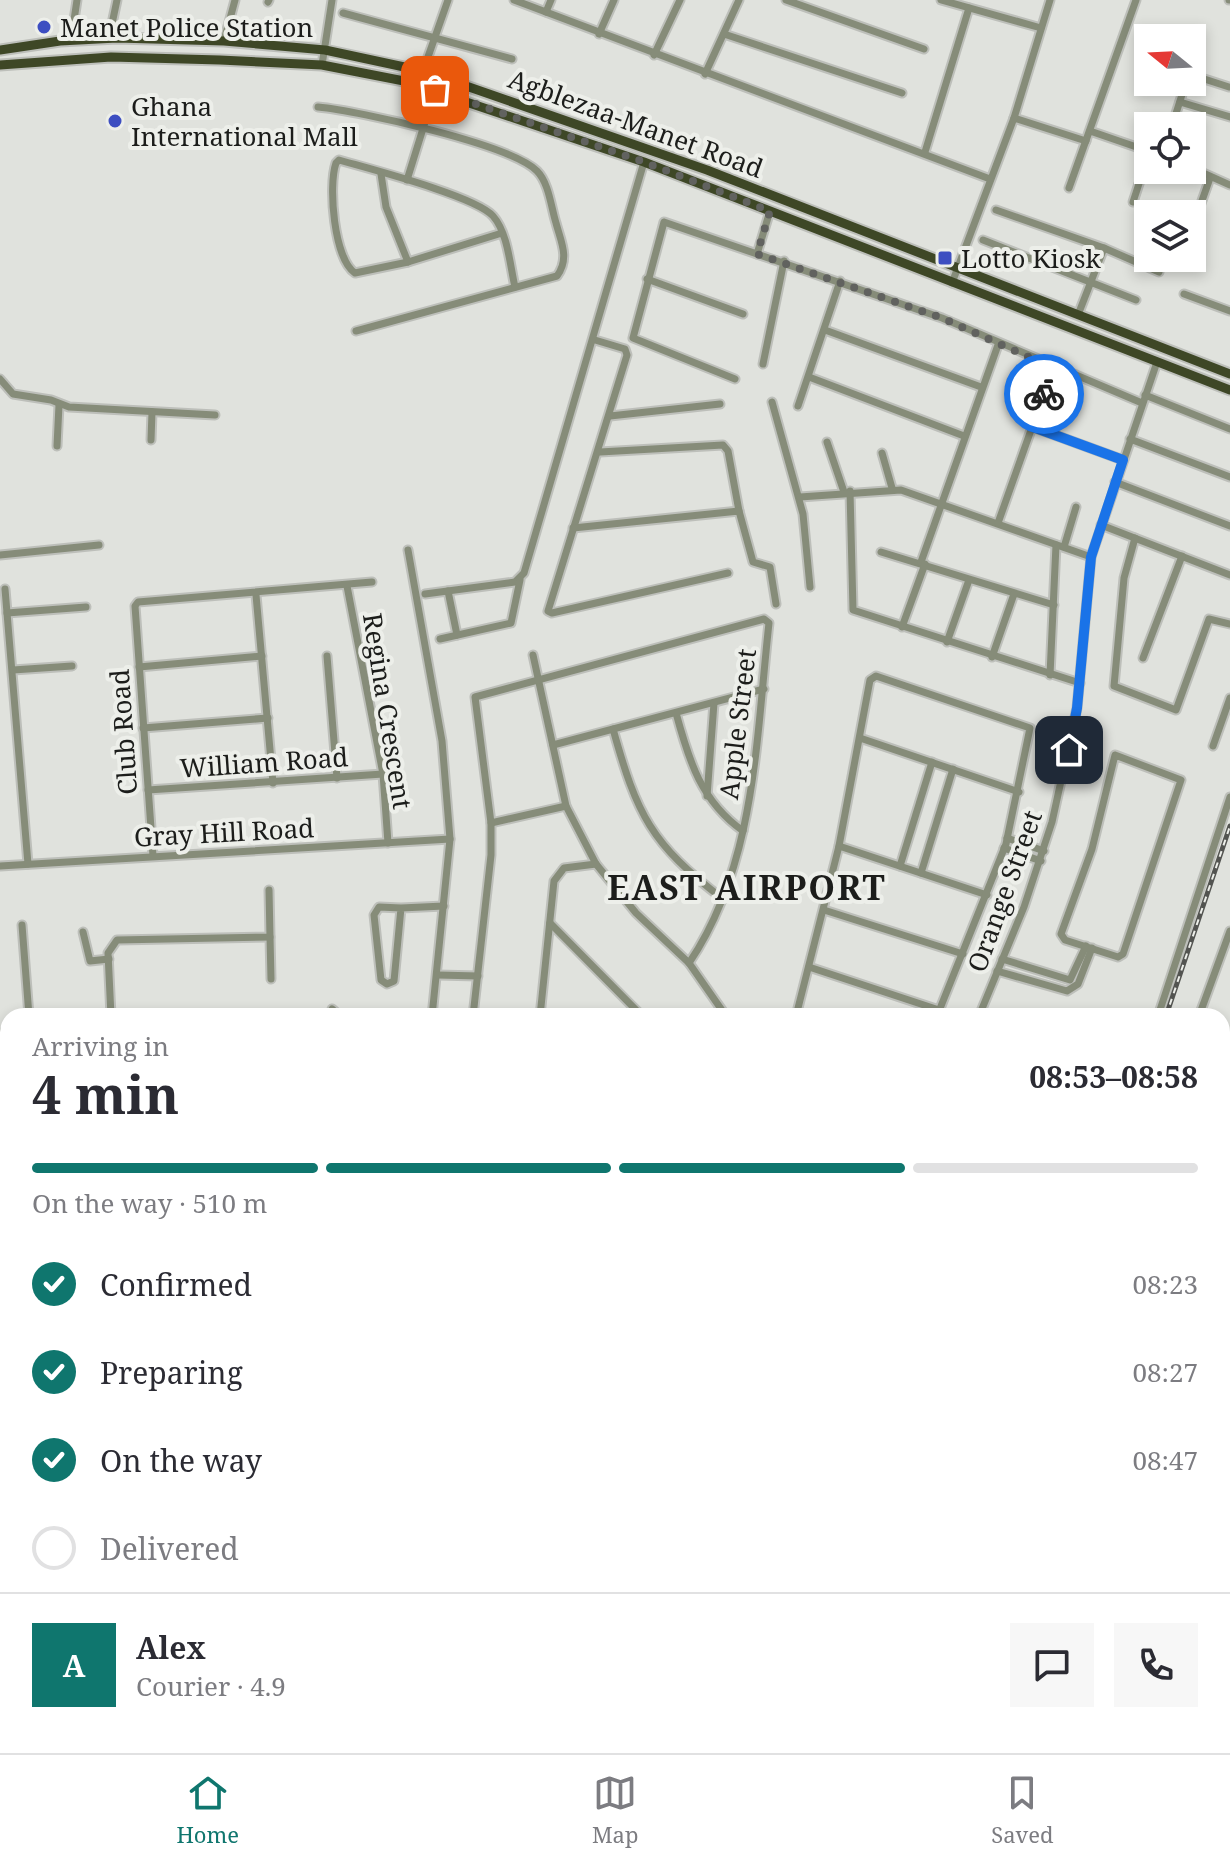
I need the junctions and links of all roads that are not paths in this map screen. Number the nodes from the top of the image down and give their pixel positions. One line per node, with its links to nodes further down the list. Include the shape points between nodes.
1 (77, 0): 24 (street)
2 (117, 0): 23 (street)
3 (235, 0): 25 (street)
4 (332, 0): 28 (street)
5 (448, 0): 22 (street)
6 (514, 0): 17 (street)
7 (551, 0): 17 (street)
8 (614, 0): 20 (street)
9 (680, 0): 29 (street)
10 (739, 0): 21 (street)
11 (786, 0): 26 (street)
12 (941, 0): 15 (street)
13 (1050, 0): 19 (street)
14 (1136, 0): 46 (street)
15 (957, 2): 16 (street)
16 (969, 8): 19 (street); 49 (street)
17 (546, 12): 20 (street)
18 (343, 13): 22 (street)
19 (1041, 28): 44 (street)
20 (599, 34): 29 (street)
21 (724, 34): 34 (street); 38 (street)
22 (434, 36): 30 (street); 33 (street)
23 (109, 38): 24 (main road, Agblezaa-Manet Road); 25 (main road, Agblezaa-Manet Road)
24 (71, 40): 27 (main road, Agblezaa-Manet Road)
25 (224, 41): 28 (main road, Agblezaa-Manet Road)
26 (924, 49)
27 (0, 50)
28 (325, 50): 32 (street); 33 (main road, Agblezaa-Manet Road)
29 (654, 55): 34 (street)
30 (512, 59)
31 (0, 65): 32 (main road, Agblezaa-Manet Road, via 111,57)
32 (322, 65): 37 (main road, Agblezaa-Manet Road)
33 (423, 71): 70 (main road, Agblezaa-Manet Road, via 638,144)
34 (705, 74): 49 (street)
35 (1206, 80): 36 (street)
36 (1229, 87)
37 (435, 90): 45 (street); 50 (main road, Agblezaa-Manet Road)
38 (902, 93)
39 (1182, 96): 40 (street)
40 (1180, 102): 42 (street); 43 (street)
41 (318, 107): 45 (street)
42 (1177, 112)
43 (1230, 117)
44 (1014, 118): 47 (street); 54 (street)
45 (424, 128): 55 (street); 75 (street, via 518,159 542,177 564,252 563,266 557,276)
46 (1090, 131): 47 (street); 48 (street)
47 (1086, 141): 58 (street)
48 (1134, 148)
49 (925, 152): 54 (street)
50 (644, 162): 62 (main road, Agblezaa-Manet Road); 83 (street)
51 (381, 174): 55 (street); 69 (street, via 386,207); 69 (street, via 336,163 332,193 344,260 347,268 362,274)
52 (1206, 176): 53 (street)
53 (1210, 178): 57 (street); 59 (street)
54 (990, 179): 70 (street)
55 (407, 180): 63 (street, via 480,206)
56 (1139, 184): 60 (street)
57 (1230, 184)
58 (1069, 188)
59 (1202, 200)
60 (1133, 202)
61 (996, 210): 65 (street)
62 (770, 211): 66 (street); 74 (main road, Agblezaa-Manet Road)
63 (502, 233): 69 (street); 75 (street)
64 (983, 240): 73 (street)
65 (1104, 248): 68 (street); 73 (street)
66 (757, 254): 67 (street); 71 (street, via 667,221)
67 (784, 261): 72 (street); 86 (street)
68 (1134, 261)
69 (408, 262)
70 (958, 269): 74 (street); 80 (main road, Agblezaa-Manet Road)
71 (647, 279): 79 (street); 91 (street, via 633,340)
72 (840, 281): 81 (street); 84 (street, via 977,332)
73 (1092, 282): 77 (street); 80 (street)
74 (952, 283): 85 (main road, Agblezaa-Manet Road)
75 (515, 287): 82 (street)
76 (1184, 294): 78 (street)
77 (1136, 300)
78 (1230, 311)
79 (743, 314)
80 (1078, 315): 88 (main road, Agblezaa-Manet Road)
81 (825, 330): 89 (street); 92 (street)
82 (356, 331)
83 (595, 340): 101 (street, via 627,350); 135 (street)
84 (998, 345): 87 (street); 92 (street)
85 (1157, 362): 93 (main road, Agblezaa-Manet Road); 94 (street, Orange Street)
86 (763, 364)
87 (1053, 368): 94 (street); 102 (street)
88 (1230, 374)
89 (809, 377): 98 (street); 104 (street)
90 (0, 379): 97 (street, via 13,394)
91 (735, 379)
92 (981, 387): 104 (street)
93 (1230, 390)
94 (1144, 399): 103 (street); 105 (street, Orange Street)
95 (772, 402): 116 (street)
96 (720, 404): 101 (street)
97 (59, 405): 99 (street); 108 (street)
98 (798, 406)
99 (152, 412): 100 (street); 106 (street)
100 (215, 415)
101 (610, 416): 109 (street)
102 (1033, 427): 111 (street); 120 (street)
103 (1230, 429)
104 (964, 436): 117 (street)
105 (1130, 439): 111 (street, Orange Street); 112 (street)
106 (151, 440)
107 (827, 442): 115 (street)
108 (57, 446)
109 (600, 452): 119 (street, via 723,445); 123 (street)
110 (882, 453): 114 (street)
111 (1123, 460): 113 (street, Orange Street)
112 (1230, 477)
113 (1115, 482): 121 (street, Orange Street); 122 (street)
114 (892, 488): 115 (street); 117 (street)
115 (847, 492): 116 (street); 151 (street, via 853,610)
116 (800, 497): 139 (street)
117 (941, 503): 120 (street); 132 (street)
118 (1076, 507): 126 (street)
119 (739, 511): 123 (street); 145 (street, via 753,562 770,567)
120 (998, 523): 126 (street)
121 (1101, 525): 124 (street); 131 (street, Orange Street)
122 (1230, 526)
123 (573, 528): 133 (street, via 550,613)
124 (1135, 538): 130 (street); 150 (street, via 1124,578 1114,686 1176,710 1209,619)
125 (99, 545): 129 (street)
126 (1060, 546): 131 (street); 146 (street)
127 (408, 550): 189 (street, via 442,741)
128 (881, 552): 132 (street)
129 (0, 555)
130 (1182, 556): 134 (street); 159 (street)
131 (1091, 557): 165 (street, Orange Street)
132 (923, 563): 136 (street); 151 (street)
133 (728, 573)
134 (1230, 575)
135 (520, 580): 141 (street); 152 (street, via 511,623)
136 (969, 580): 143 (street); 154 (street)
137 (372, 582): 138 (street, Regina Crescent)
138 (347, 586): 144 (street, Regina Crescent); 178 (street, Regina Crescent)
139 (810, 587)
140 (5, 589): 149 (street)
141 (448, 591): 142 (street); 152 (street)
142 (425, 594)
143 (1014, 594): 146 (street); 158 (street)
144 (256, 595): 147 (street, Regina Crescent); 156 (street)
145 (776, 604)
146 (1054, 605): 163 (street)
147 (135, 606): 161 (street, Club Road)
148 (86, 607): 149 (street)
149 (7, 613): 162 (street)
150 (1230, 624)
151 (902, 627): 154 (street)
152 (457, 635): 153 (street)
153 (440, 639)
154 (947, 642): 158 (street)
155 (533, 655): 164 (street)
156 (262, 656): 161 (street); 170 (street)
157 (327, 656): 179 (street)
158 (992, 657): 163 (street)
159 (1143, 658)
160 (72, 666): 162 (street)
161 (139, 667): 171 (street, Club Road)
162 (13, 670): 196 (street)
163 (1050, 675): 165 (street)
164 (537, 678): 166 (street, Apple Street, via 764,619 769,623); 174 (street); 186 (street, via 475,697)
165 (1080, 683): 193 (street, Orange Street)
166 (764, 689): 168 (street); 187 (street, Apple Street)
167 (1230, 698): 175 (street)
168 (714, 703): 169 (street); 183 (street)
169 (676, 713): 172 (street); 183 (street, via 692,770)
170 (268, 718): 171 (street); 180 (street)
171 (143, 728): 181 (street, Club Road)
172 (613, 729): 174 (street); 203 (street, via 643,819 666,849)
173 (860, 738): 176 (street); 182 (street, via 870,680 876,676 997,715 1030,728); 191 (street)
174 (553, 745): 185 (street)
175 (1213, 746)
176 (932, 762): 177 (street); 199 (street)
177 (953, 769): 182 (street); 200 (street)
178 (383, 774): 179 (street, William Road); 190 (street, Regina Crescent)
179 (337, 778): 180 (street, William Road)
180 (273, 783): 181 (street, William Road)
181 (148, 790): 194 (street, Club Road)
182 (1019, 792): 188 (street)
183 (707, 796): 187 (street)
184 (1230, 797): 233 (street)
185 (566, 806): 186 (street); 197 (street)
186 (491, 823): 220 (street)
187 (743, 831): 203 (street, Apple Street)
188 (1007, 838): 192 (street); 193 (street)
189 (450, 839): 190 (street, Gray Hill Road); 204 (street)
190 (388, 843): 194 (street, Gray Hill Road)
191 (839, 846): 199 (street); 206 (street)
192 (1004, 848): 195 (street); 202 (street)
193 (1044, 851): 195 (street, Orange Street)
194 (153, 856): 196 (street, Gray Hill Road)
195 (1041, 861): 215 (street, Orange Street)
196 (28, 864): 198 (street, Gray Hill Road)
197 (596, 864): 207 (street, via 559,872); 216 (street, via 636,913)
198 (0, 866)
199 (900, 866): 200 (street)
200 (921, 873): 202 (street)
201 (269, 890): 211 (street)
202 (987, 895): 213 (street)
203 (723, 899): 216 (street, Apple Street)
204 (444, 906): 205 (street); 219 (street)
205 (401, 908): 205 (street, via 394,981 387,984 381,980 374,915 379,907)
206 (824, 910): 213 (street); 217 (street)
207 (550, 923): 226 (street); 227 (street)
208 (22, 925): 222 (street)
209 (1230, 931): 234 (street)
210 (83, 932): 214 (street, via 90,961)
211 (270, 937): 214 (street, via 117,940); 221 (street)
212 (1089, 947): 212 (street, via 1123,954 1181,780 1119,756 1114,757 1092,849 1061,934); 215 (street, via 1070,980); 218 (street, via 1078,984 1067,991)
213 (963, 954): 231 (street)
214 (109, 959): 223 (street)
215 (1002, 959): 218 (street, Orange Street)
216 (689, 963): 228 (street)
217 (809, 967): 229 (street); 230 (street)
218 (997, 971): 232 (street, Orange Street)
219 (438, 975): 220 (street); 224 (street)
220 (478, 976): 225 (street)
221 (271, 979)
222 (28, 1008)
223 (111, 1008)
224 (433, 1008)
225 (474, 1008)
226 (541, 1008)
227 (634, 1008)
228 (720, 1008)
229 (798, 1008)
230 (924, 1008)
231 (940, 1008)
232 (982, 1008)
233 (1161, 1008)
234 (1202, 1008)

